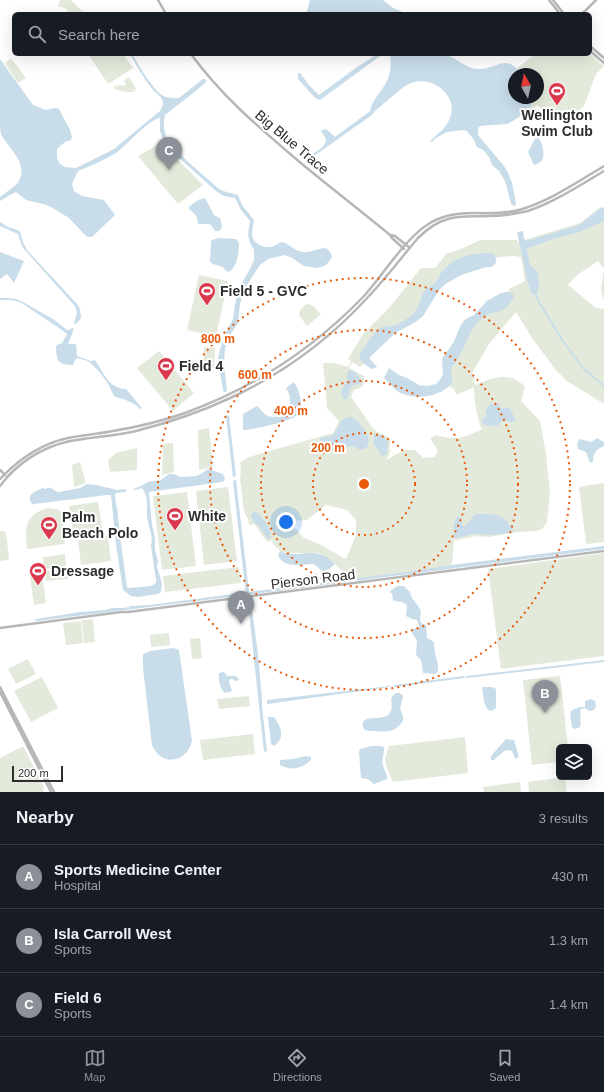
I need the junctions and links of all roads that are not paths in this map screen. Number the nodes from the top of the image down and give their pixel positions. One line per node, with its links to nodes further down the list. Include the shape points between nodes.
1 (158, 0): 5 (street)
2 (549, 0): 6 (street)
3 (553, 0): 7 (street)
4 (596, 0): 8 (street)
5 (165, 12)
6 (558, 12)
7 (562, 12)
8 (584, 12)
9 (592, 48): 12 (street)
10 (592, 53): 13 (street)
11 (193, 56): 16 (street, Big Blue Trace, via 217,86 262,130 390,235 395,236)
12 (604, 58)
13 (604, 63)
14 (604, 166): 16 (street, via 548,198 519,210 444,216 426,225)
15 (604, 171): 17 (street, via 549,202 526,211 502,216 464,216 448,219 429,228)
16 (404, 246): 17 (street, Big Blue Trace); 18 (street, via 365,294 316,340 269,373)
17 (408, 249): 19 (street, via 350,316 324,339 276,374)
18 (209, 403): 19 (street); 20 (street); 22 (street, via 147,424 54,442 27,454)
19 (215, 405): 20 (street)
20 (205, 409): 22 (street, via 149,427 57,445 32,456)
21 (0, 470): 22 (street)
22 (3, 477): 23 (street)
23 (0, 486)
24 (604, 551): 25 (street, Pierson Road)
25 (0, 628)
26 (0, 687): 28 (street)
27 (0, 692): 28 (street)
28 (52, 792)

